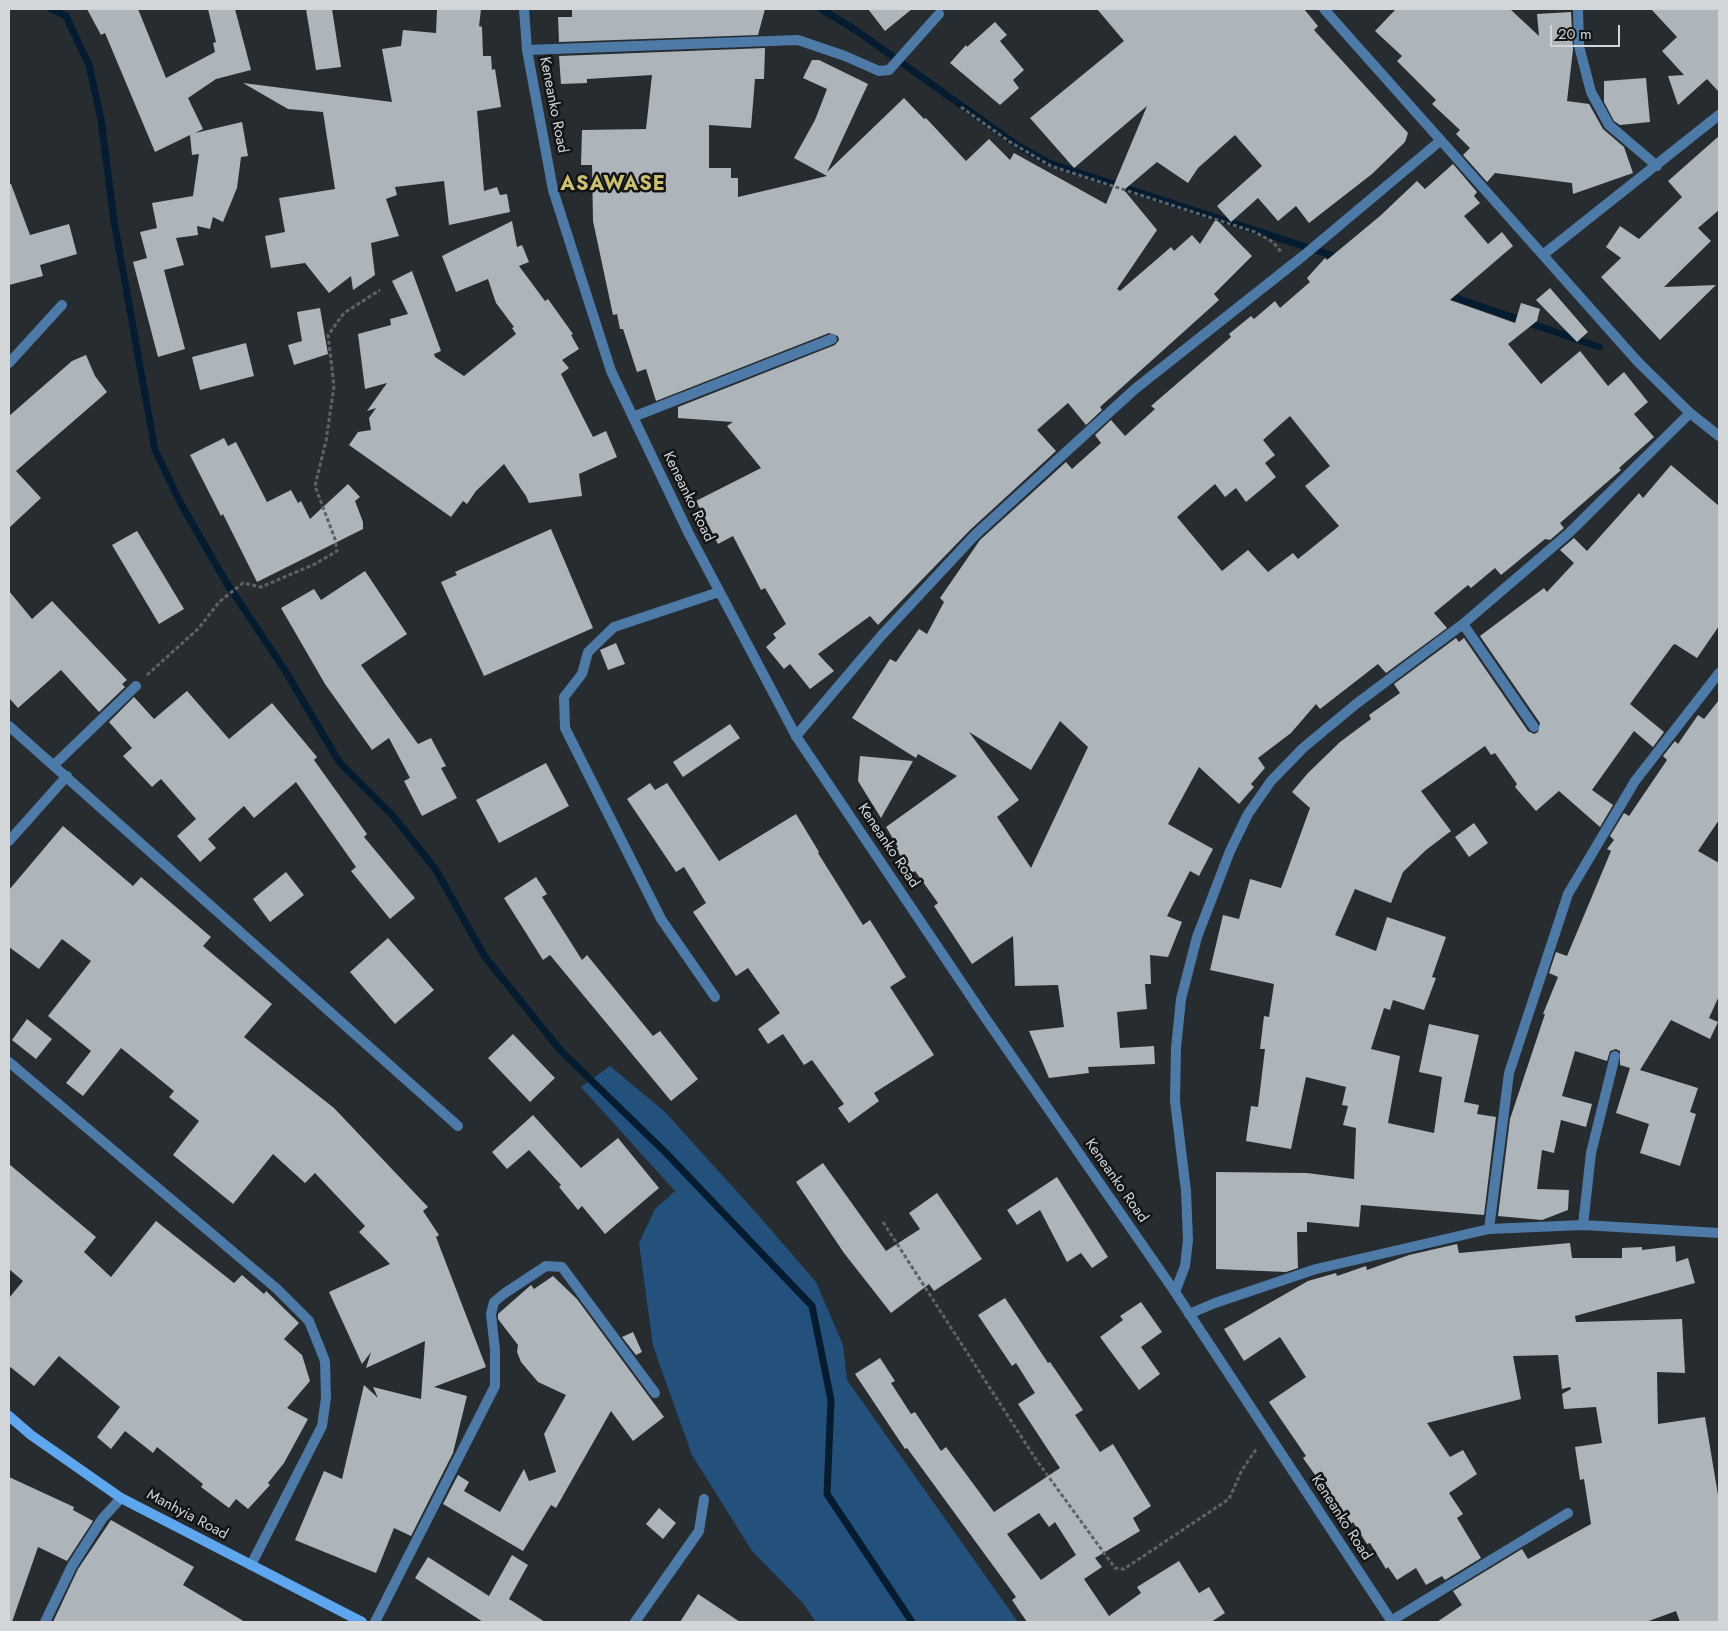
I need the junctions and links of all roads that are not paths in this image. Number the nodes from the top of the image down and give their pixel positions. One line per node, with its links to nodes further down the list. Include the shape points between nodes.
1 (524, 9): 5 (street, Keneanko Road)
2 (1324, 9): 7 (street)
3 (1578, 9): 8 (street, via 1579,46 1591,92 1609,125)
4 (940, 14): 5 (street, via 889,70 879,71 798,40)
5 (527, 50): 14 (street, Keneanko Road, via 553,190 611,371)
6 (1719, 114): 8 (street)
7 (1440, 141): 9 (street); 22 (street, via 1303,256 1135,389 975,535 881,636)
8 (1657, 166): 9 (street)
9 (1544, 254): 13 (street, via 1638,362)
10 (62, 305): 12 (street)
11 (832, 339): 14 (street)
12 (9, 362)
13 (1690, 413): 15 (street); 17 (street, via 1569,533)
14 (633, 417): 16 (street, Keneanko Road, via 688,534)
15 (1719, 436)
16 (720, 592): 22 (street, Keneanko Road); 26 (street, via 614,627 588,652 582,674 564,697 566,728 661,919)
17 (1463, 624): 21 (street); 33 (street, via 1303,748 1272,781 1248,814 1230,851 1197,937 1181,999 1176,1048 1176,1101 1188,1240 1185,1266)
18 (1719, 673): 31 (street, via 1635,781 1568,894 1509,1073)
19 (136, 686): 23 (street)
20 (9, 726): 23 (street)
21 (1534, 726)
22 (796, 736): 33 (street, Keneanko Road)
23 (54, 765): 24 (street)
24 (67, 776): 25 (street); 29 (street)
25 (9, 841)
26 (715, 997)
27 (1615, 1056): 30 (street, via 1591,1153)
28 (9, 1062): 40 (street, via 262,1276 309,1321 325,1361 326,1398 322,1426)
29 (458, 1126)
30 (1583, 1226): 31 (street); 32 (street)
31 (1489, 1229): 34 (street, via 1316,1269)
32 (1719, 1233)
33 (1175, 1292): 34 (street, Keneanko Road)
34 (1189, 1314): 41 (street, Keneanko Road)
35 (655, 1393): 44 (street, via 562,1268 546,1266 504,1293 494,1302 491,1314 495,1386)
36 (9, 1416): 37 (main road, Manhyia Road)
37 (121, 1498): 40 (main road, Manhyia Road); 42 (street, via 102,1518 72,1566)
38 (704, 1499): 45 (street, via 699,1531)
39 (1568, 1513): 41 (street)
40 (251, 1565): 43 (main road, Manhyia Road)
41 (1391, 1621)
42 (45, 1622)
43 (362, 1622)
44 (375, 1622)
45 (635, 1622)

